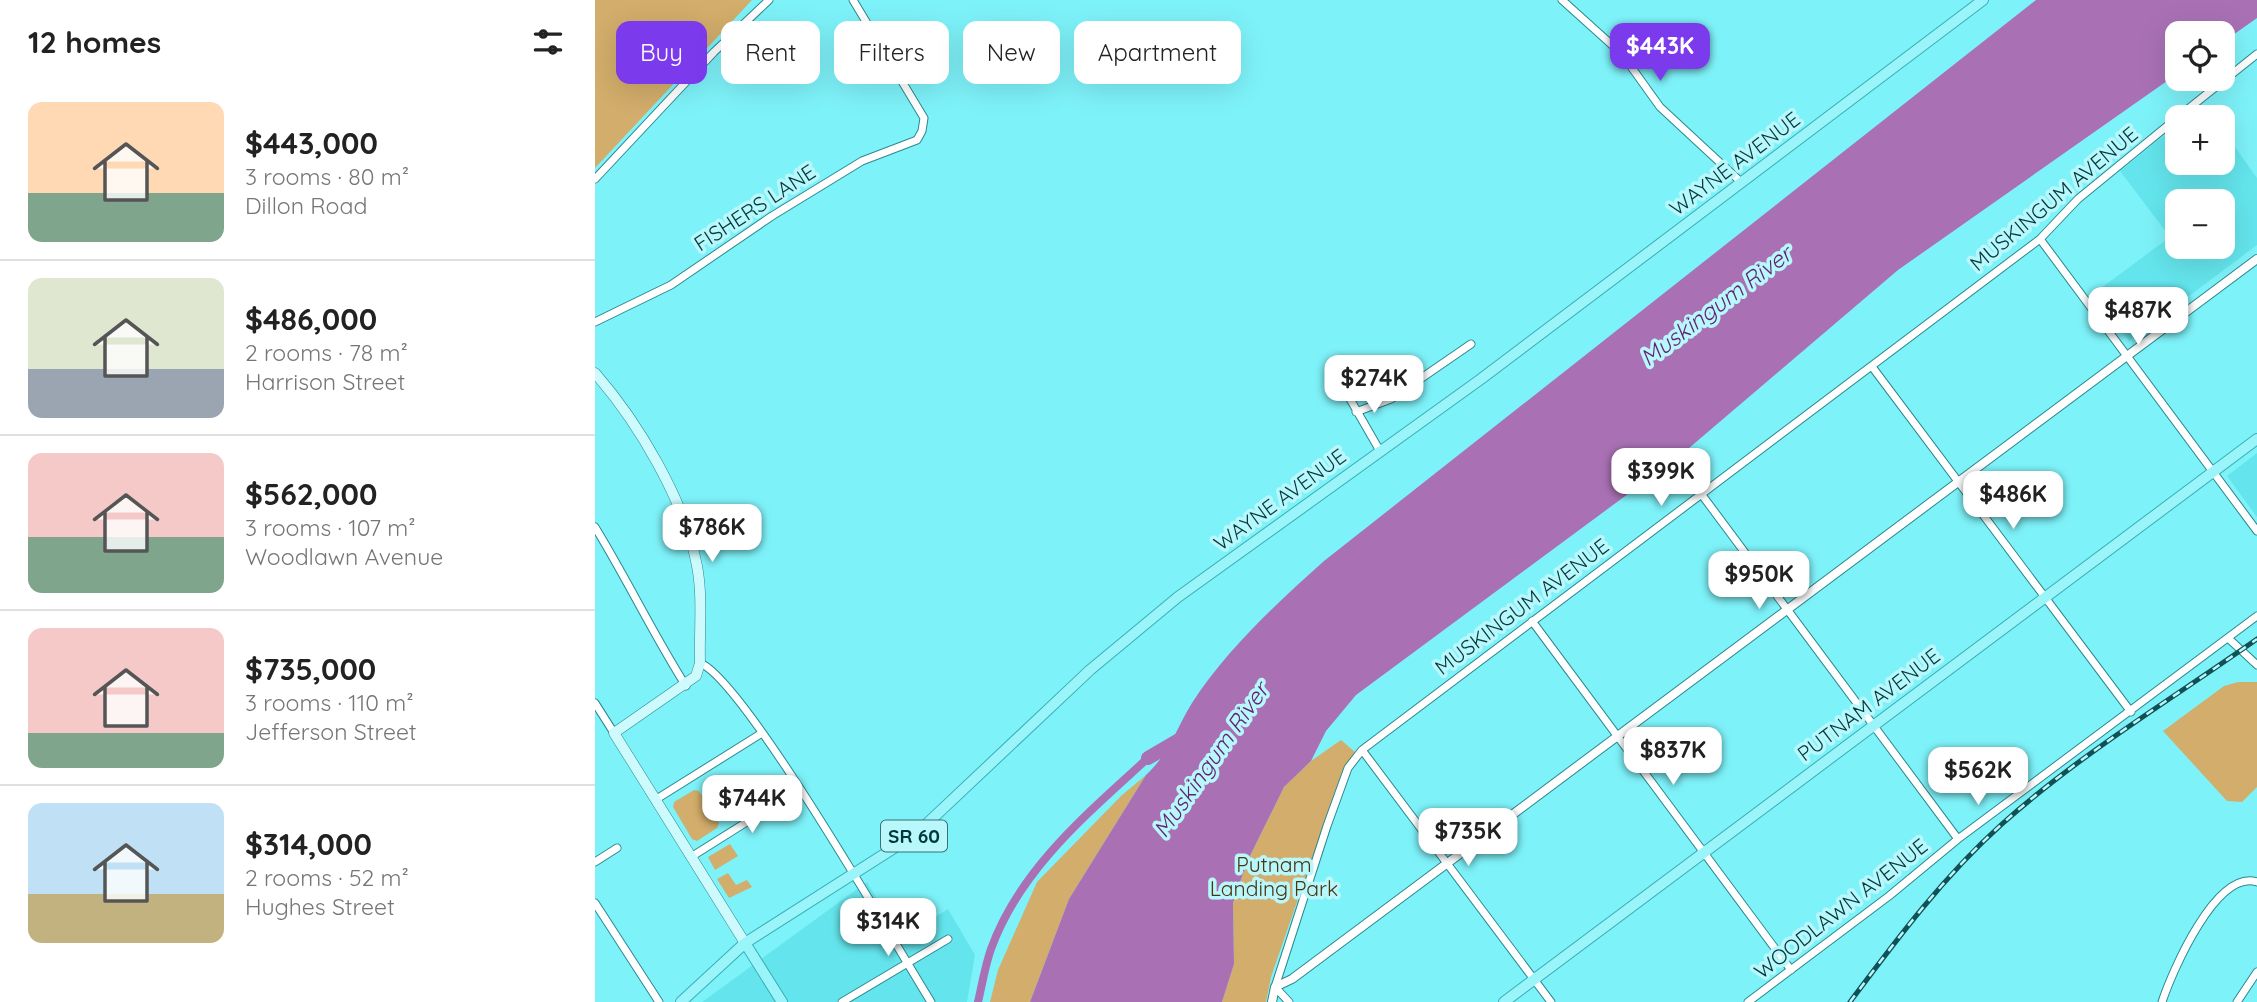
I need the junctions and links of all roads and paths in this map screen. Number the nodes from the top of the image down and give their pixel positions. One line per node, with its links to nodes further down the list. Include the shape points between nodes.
1 (769, 0): 8 (street)
2 (853, 0): 12 (street, FISHERS LANE, via 924,118 917,140 862,161 671,285)
3 (1562, 0): 9 (street, via 1622,54 1660,107)
4 (1983, 0): 9 (main road, WAYNE AVENUE / SR 60)
5 (2257, 54): 6 (street, MUSKINGUM AVENUE)
6 (2193, 105)
7 (2165, 128): 10 (street, MUSKINGUM AVENUE, via 2078,199)
8 (595, 179)
9 (1742, 183): 20 (main road, WAYNE AVENUE / SR 60)
10 (2040, 239): 14 (street); 15 (street, MUSKINGUM AVENUE)
11 (2257, 259): 14 (street)
12 (595, 323)
13 (1471, 344): 18 (street, via 1391,399)
14 (2127, 355): 21 (street); 22 (street)
15 (1873, 368): 22 (street); 23 (street, MUSKINGUM AVENUE)
16 (595, 373): 31 (main road, via 648,444 691,545 698,568)
17 (1346, 392): 18 (street)
18 (1356, 412): 20 (street)
19 (2257, 439): 21 (main road, PUTNAM AVENUE)
20 (1380, 451): 49 (main road, WAYNE AVENUE / SR 60, via 1146,622 933,820)
21 (2213, 472): 25 (street); 26 (main road, PUTNAM AVENUE)
22 (1958, 481): 26 (street); 27 (street)
23 (1702, 495): 27 (street); 29 (street, MUSKINGUM AVENUE)
24 (595, 527): 33 (street)
25 (2257, 531)
26 (2045, 598): 35 (street); 36 (main road, PUTNAM AVENUE)
27 (1787, 608): 36 (street); 39 (street)
28 (2257, 616): 30 (street, WOODLAWN AVENUE)
29 (1532, 621): 39 (street); 40 (street, MUSKINGUM AVENUE)
30 (2228, 639): 32 (street); 35 (street, WOODLAWN AVENUE)
31 (699, 663): 33 (main road, via 696,676); 38 (street, via 721,678)
32 (2257, 666)
33 (686, 686): 37 (main road)
34 (595, 704): 37 (street)
35 (2130, 712): 43 (street, WOODLAWN AVENUE)
36 (1874, 726): 43 (street); 45 (main road, PUTNAM AVENUE)
37 (614, 733): 42 (main road)
38 (762, 733): 41 (street); 42 (street)
39 (1616, 734): 45 (street); 48 (street)
40 (1361, 750): 48 (street); 58 (street, MUSKINGUM AVENUE, via 1348,768)
41 (799, 789): 46 (street); 49 (street)
42 (655, 800): 46 (main road)
43 (1958, 839): 55 (street, WOODLAWN AVENUE)
44 (617, 848): 47 (street)
45 (1704, 853): 55 (street); 57 (main road, PUTNAM AVENUE)
46 (691, 857): 53 (main road)
47 (595, 862)
48 (1446, 863): 57 (street); 58 (street, via 1292,979)
49 (853, 876): 53 (main road, WAYNE AVENUE / SR 60); 54 (street)
50 (2257, 882): 69 (street, via 2237,884 2207,913 2183,951)
51 (595, 903): 59 (street)
52 (948, 939): 54 (street)
53 (745, 943): 60 (main road, SR 60); 61 (main road)
54 (907, 963): 62 (street); 63 (street)
55 (1791, 970): 68 (street, WOODLAWN AVENUE)
56 (2257, 972): 70 (street)
57 (1534, 979): 66 (main road, PUTNAM AVENUE); 67 (street)
58 (1275, 987): 64 (street, MUSKINGUM AVENUE); 65 (street)
59 (659, 1002)
60 (681, 1002)
61 (782, 1002)
62 (842, 1002)
63 (931, 1002)
64 (1272, 1002)
65 (1289, 1002)
66 (1504, 1002)
67 (1551, 1002)
68 (1748, 1002)
69 (2162, 1002)
70 (2238, 1002)

